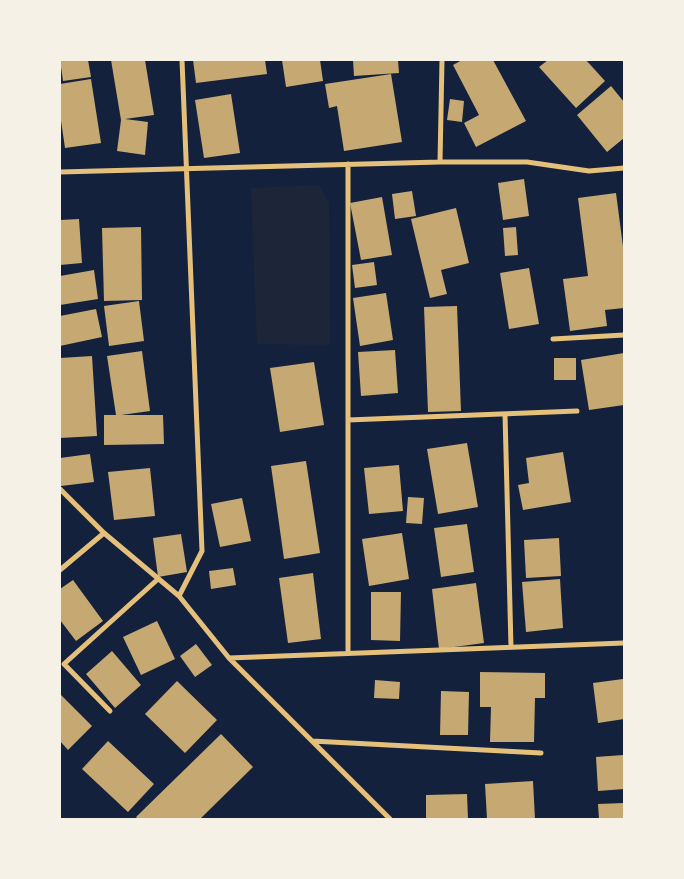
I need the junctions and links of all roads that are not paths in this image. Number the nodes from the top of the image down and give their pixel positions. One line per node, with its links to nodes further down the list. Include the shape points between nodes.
1 (182, 60): 6 (street)
2 (442, 60): 3 (street)
3 (440, 162): 4 (street); 5 (street, via 527,162 589,171)
4 (348, 164): 6 (street); 12 (street)
5 (624, 168)
6 (185, 169): 7 (street); 17 (street, via 202,551)
7 (60, 172)
8 (624, 335): 9 (street)
9 (553, 338)
10 (577, 411): 11 (street)
11 (505, 414): 12 (street); 19 (street)
12 (348, 420): 20 (street)
13 (60, 489): 14 (street)
14 (104, 532): 15 (street); 16 (street)
15 (60, 570)
16 (158, 579): 17 (street); 22 (street, via 64,664)
17 (179, 596): 21 (street)
18 (624, 643): 19 (street)
19 (512, 647): 20 (street)
20 (348, 653): 21 (street)
21 (229, 658): 23 (street)
22 (110, 711)
23 (312, 741): 24 (street); 25 (street)
24 (542, 753)
25 (390, 819)

